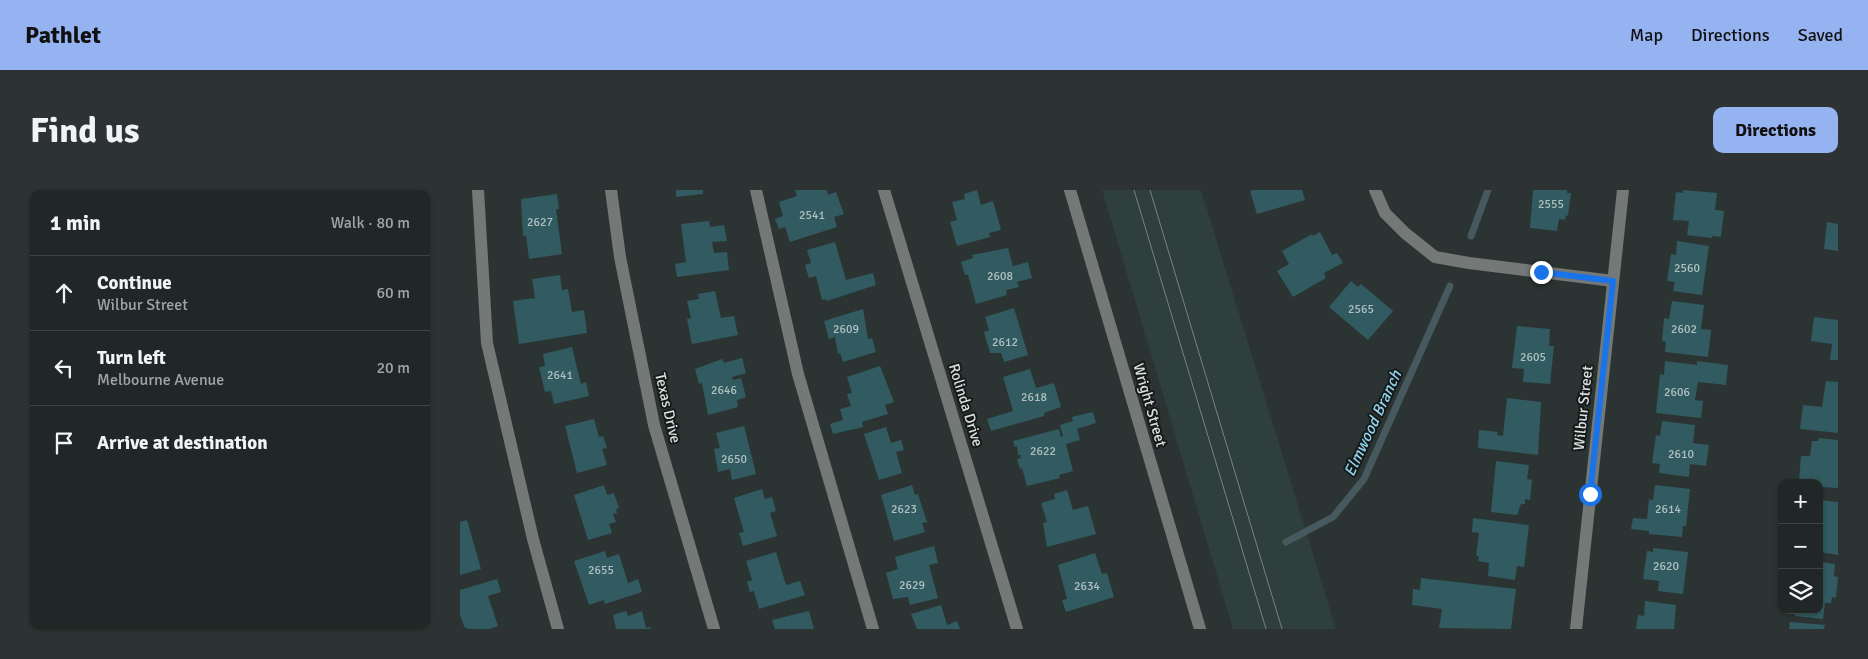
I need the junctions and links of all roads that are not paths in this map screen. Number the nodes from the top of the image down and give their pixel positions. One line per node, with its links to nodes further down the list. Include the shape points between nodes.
1 (478, 190): 9 (street, via 487,343 533,539)
2 (611, 190): 10 (street, Texas Drive, via 620,257 654,425)
3 (756, 190): 11 (street, via 798,374)
4 (884, 190): 12 (street, Rolinda Drive)
5 (1070, 190): 13 (street, Wright Street)
6 (1376, 190): 8 (street, via 1385,213 1435,257)
7 (1623, 190): 8 (street, Wilbur Street)
8 (1613, 281): 14 (street, Wilbur Street)
9 (558, 629)
10 (714, 629)
11 (873, 629)
12 (1017, 629)
13 (1200, 629)
14 (1576, 629)

